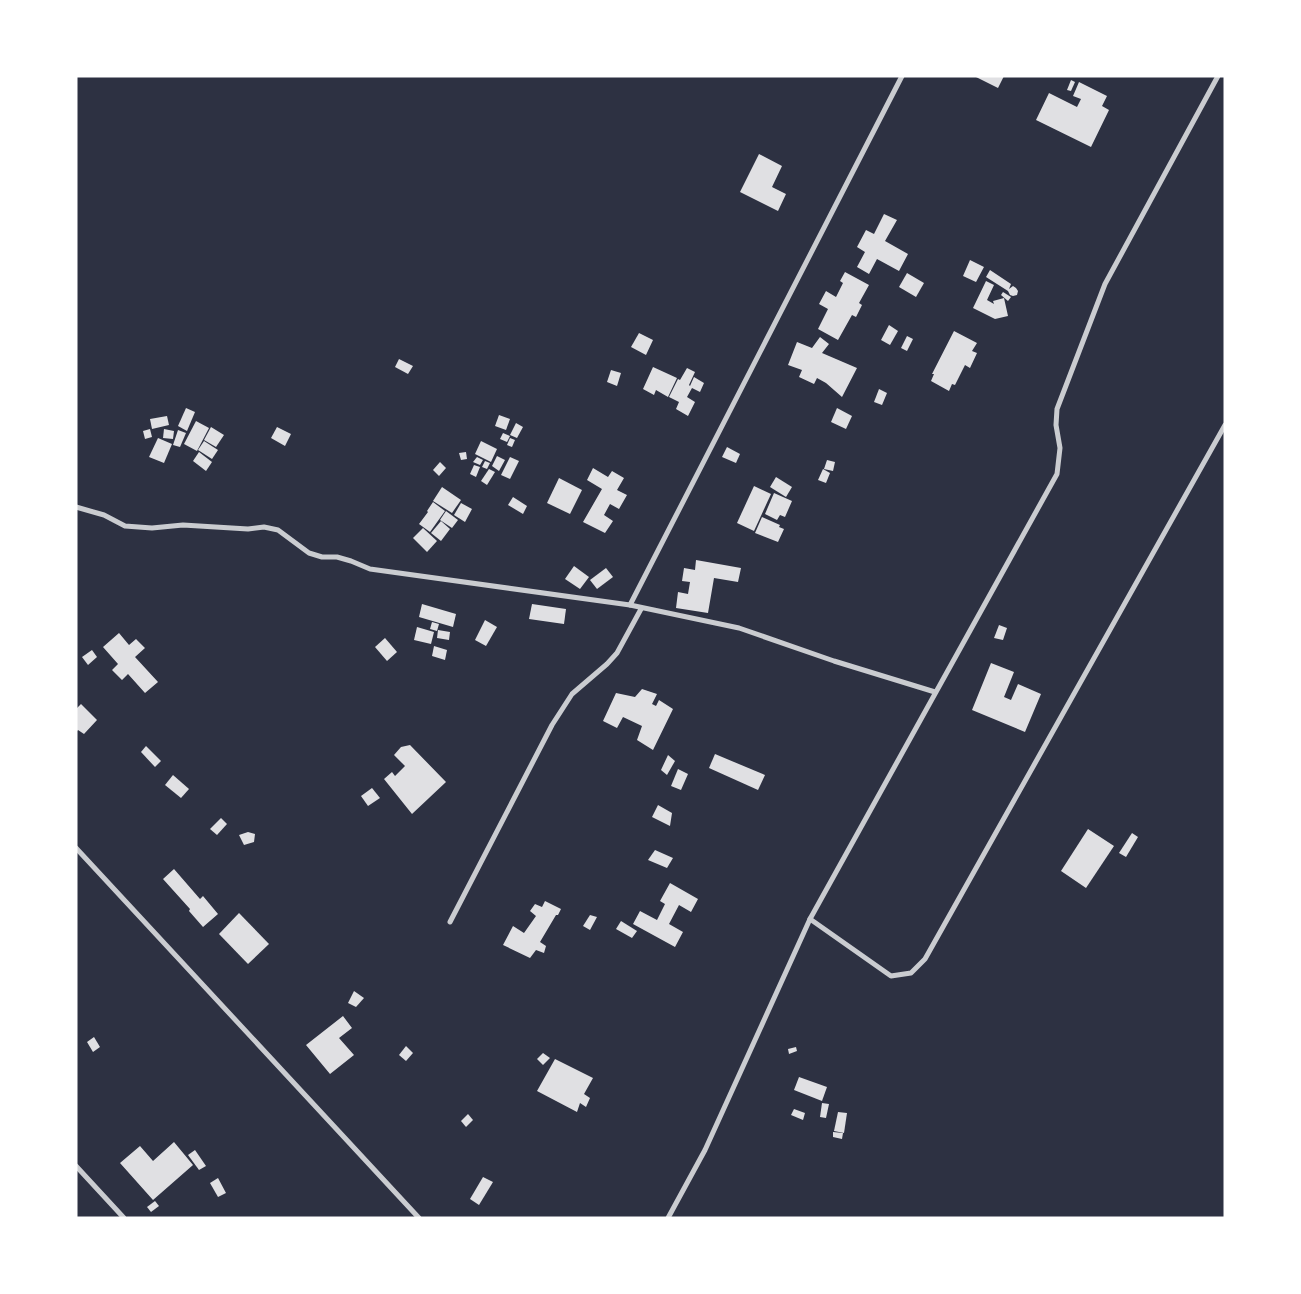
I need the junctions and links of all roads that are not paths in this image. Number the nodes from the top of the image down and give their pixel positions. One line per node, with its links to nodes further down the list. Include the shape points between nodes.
1 (902, 76): 5 (street)
2 (1218, 76): 7 (street, via 1105,284 1058,409 1056,426 1060,448 1057,474)
3 (1225, 425): 9 (street, via 925,959 912,973 891,976)
4 (76, 507): 5 (street, via 104,515 125,526 264,527 278,530 309,553 337,557 370,569)
5 (630, 606): 6 (street)
6 (641, 609): 7 (street, via 740,628); 10 (street, via 617,653 572,694 560,712)
7 (935, 692): 9 (street)
8 (76, 848): 13 (street)
9 (810, 919): 14 (street, via 705,1150)
10 (450, 922)
11 (76, 1166): 12 (street)
12 (124, 1218)
13 (418, 1218)
14 (668, 1218)

